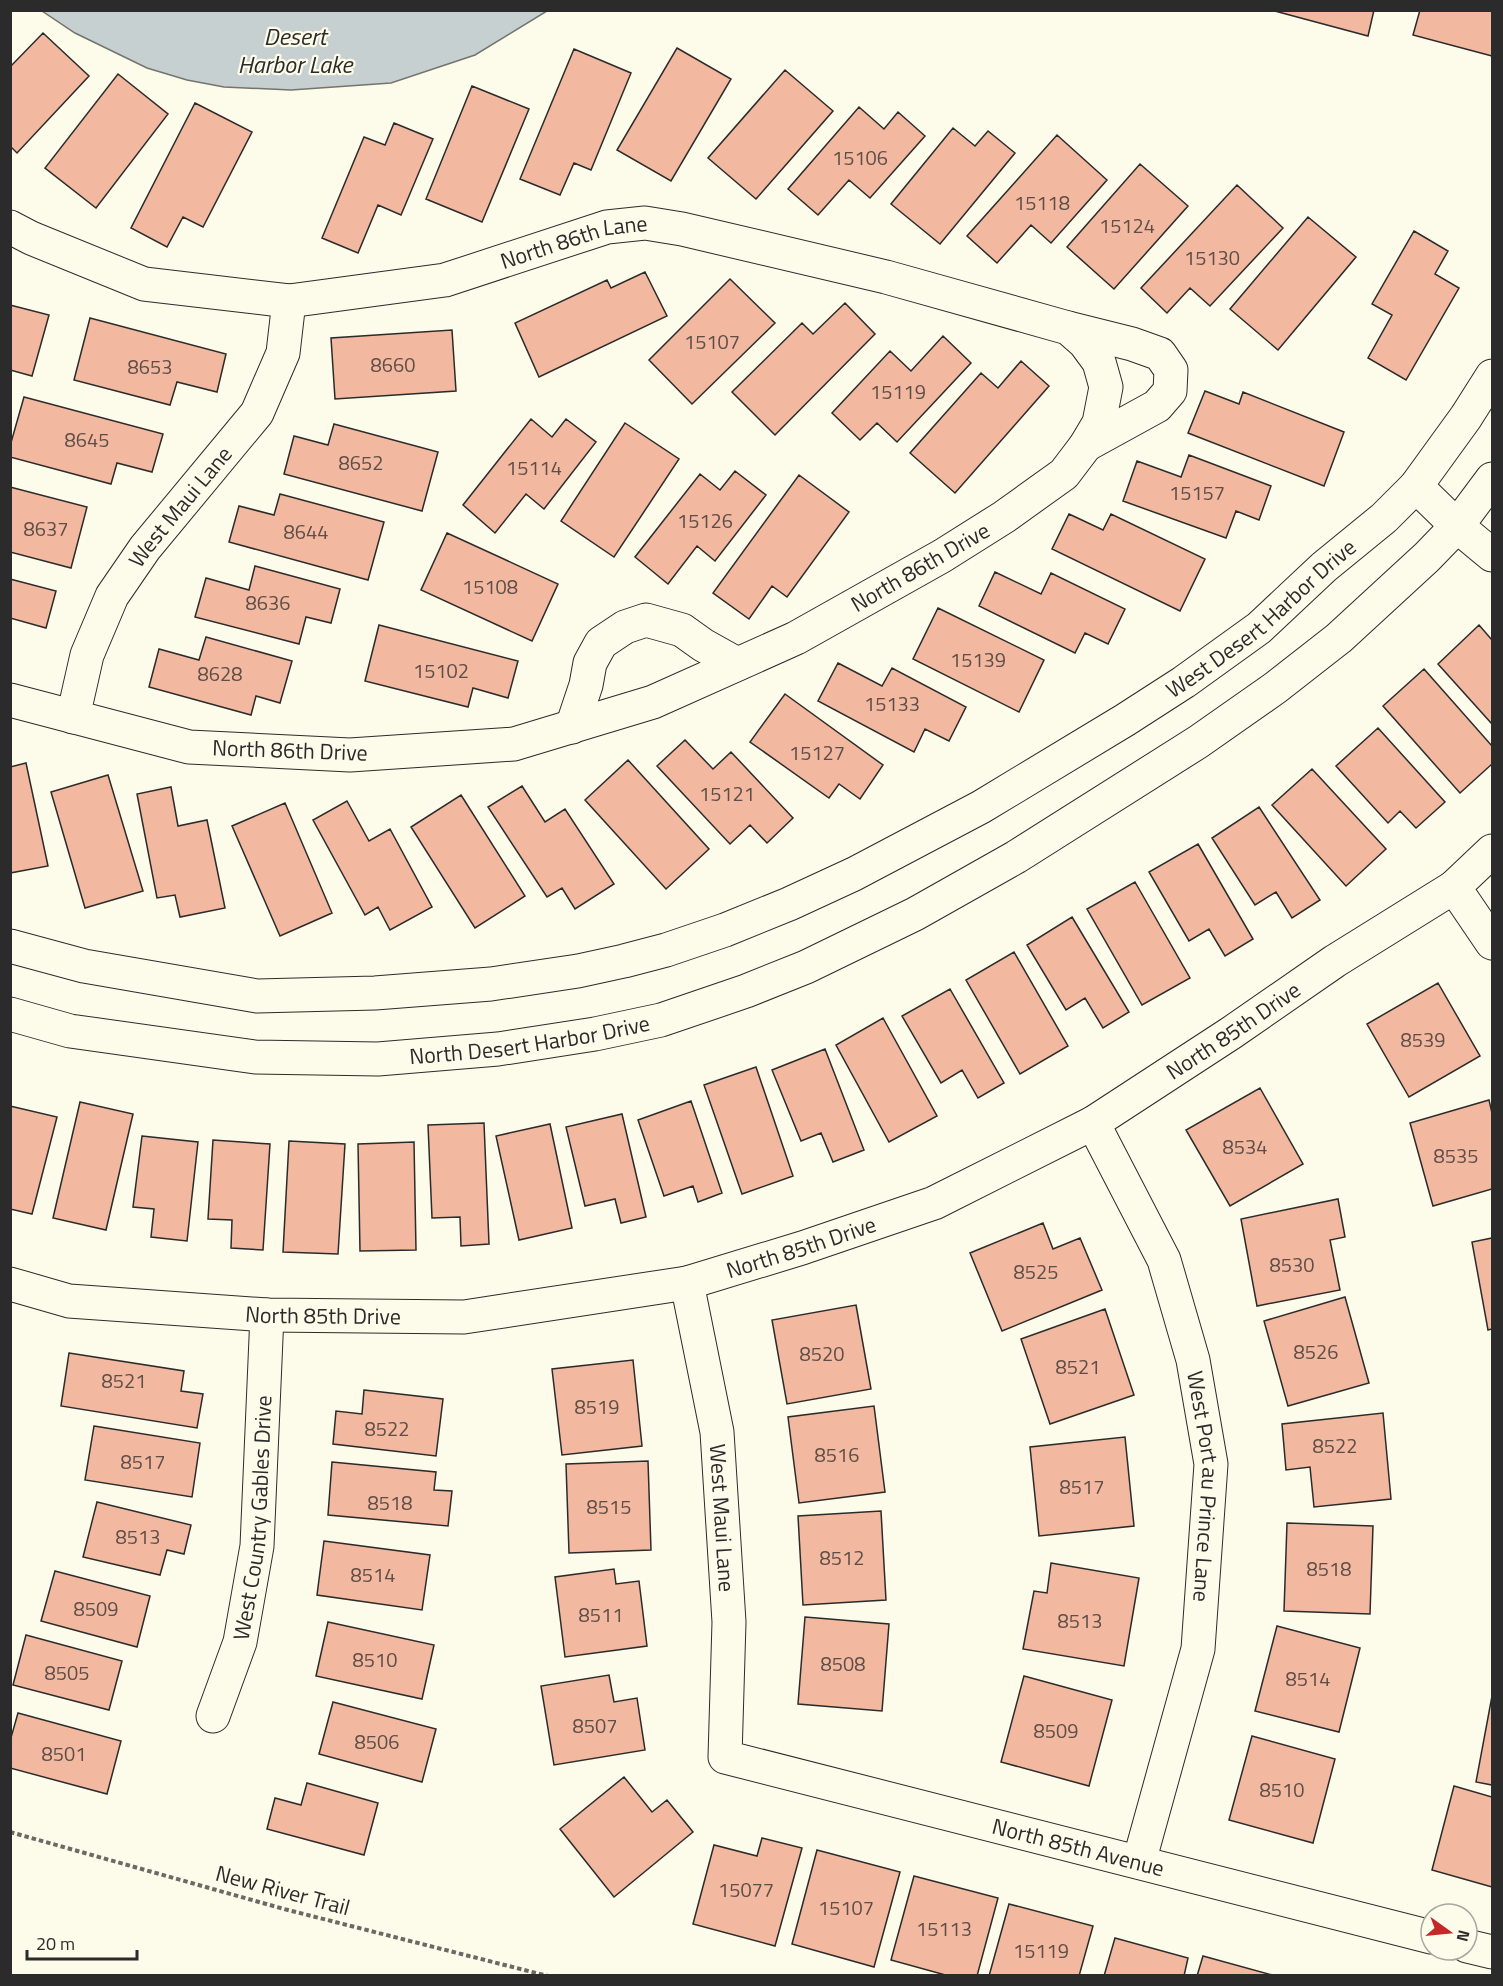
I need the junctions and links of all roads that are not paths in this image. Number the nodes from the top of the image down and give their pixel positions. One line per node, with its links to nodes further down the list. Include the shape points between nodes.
1 (10, 227): 2 (street, North 86th Lane, via 144,284)
2 (289, 301): 3 (street, North 86th Lane, via 445,280 607,227 645,223 886,277); 13 (street, West Maui Lane, via 283,353 257,413 145,548 112,596 87,655)
3 (1068, 328): 5 (street, North 86th Lane, via 1099,362); 6 (street, North 86th Drive, via 1160,354 1171,370 1170,391 1157,406)
4 (1492, 376): 8 (street, West Desert Harbor Drive)
5 (1106, 387): 6 (street, North 86th Drive, via 1099,423)
6 (1086, 445): 11 (street, North 86th Drive, via 1064,474 960,545 796,638)
7 (1492, 479): 9 (street)
8 (1416, 486): 9 (street); 18 (street, West Desert Harbor Drive, via 1259,628 1125,720 981,807 855,874 789,904 666,950 578,971 491,984 375,993 257,996 84,966)
9 (1457, 526): 10 (street); 19 (street, North Desert Harbor Drive, via 1339,638 1275,688 1198,742 1016,857 905,920 806,967 661,1020 498,1049 378,1059 255,1057 70,1030)
10 (1492, 555)
11 (737, 664): 14 (street, North 86th Drive, via 653,702); 14 (street, via 682,630 646,620 625,627 601,643 590,663)
12 (10, 700): 13 (street, North 86th Drive)
13 (73, 717): 14 (street, North 86th Drive, via 189,747 350,755 514,744)
14 (572, 727)
15 (1492, 850): 16 (street, North 85th Drive)
16 (1454, 887): 17 (street); 20 (street, North 85th Drive, via 1335,961)
17 (1492, 943)
18 (10, 946)
19 (10, 1014)
20 (1093, 1123): 21 (street, North 85th Drive, via 934,1203); 26 (street, West Port au Prince Lane, via 1164,1260 1193,1360 1211,1464 1197,1649)
21 (687, 1282): 23 (street, North 85th Drive, via 464,1317); 25 (street, West Maui Lane, via 717,1432 729,1622)
22 (10, 1284): 23 (street, North 85th Drive, via 69,1301)
23 (267, 1315): 24 (street, West Country Gables Drive, via 257,1546 240,1642)
24 (213, 1716)
25 (725, 1757): 26 (street, North 85th Avenue)
26 (1139, 1862): 27 (street, North 85th Avenue)
27 (1419, 1933)

